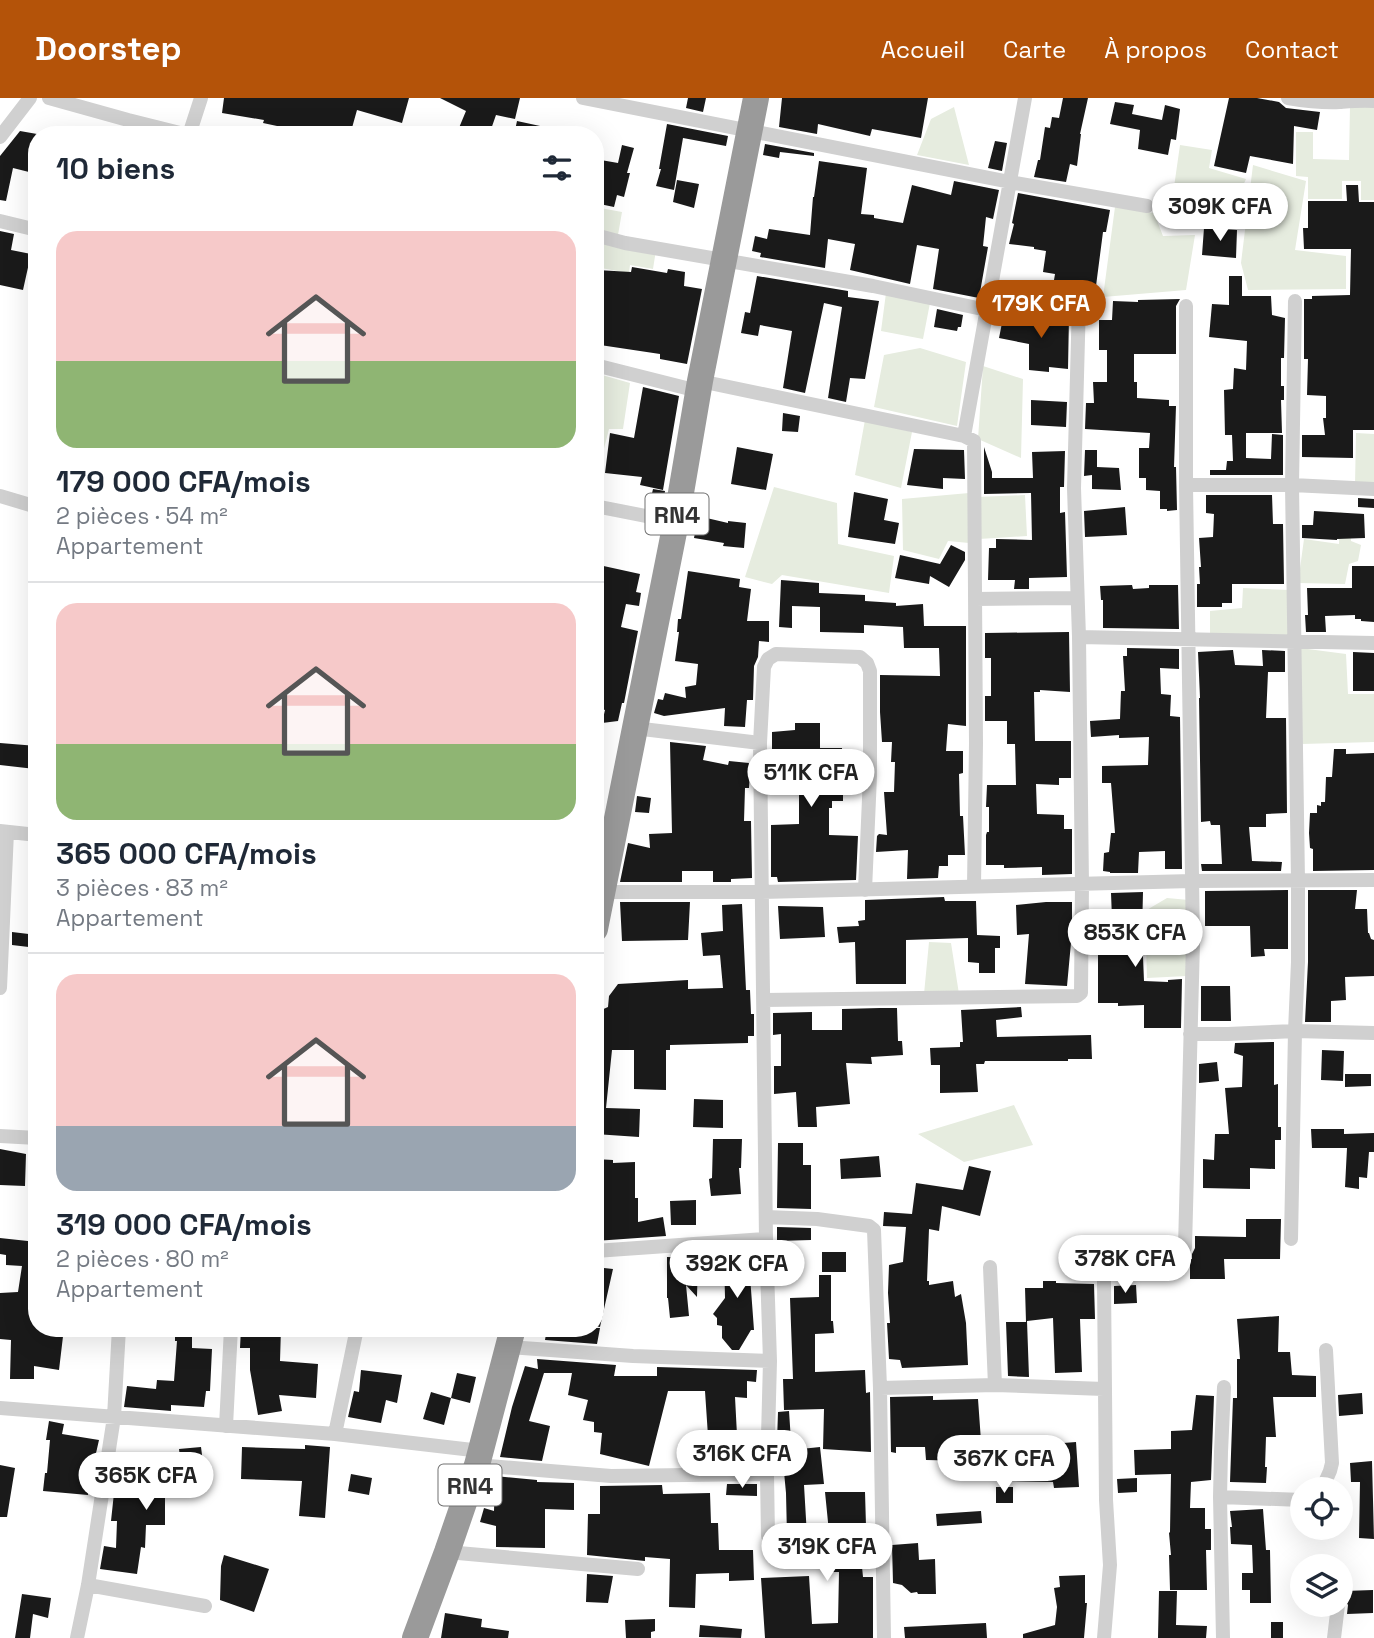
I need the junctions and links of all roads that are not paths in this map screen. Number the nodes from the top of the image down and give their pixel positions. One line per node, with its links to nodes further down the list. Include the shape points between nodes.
1 (30, 98): 12 (street)
2 (49, 98): 9 (street)
3 (201, 98): 10 (street)
4 (583, 98): 11 (street)
5 (756, 98): 11 (highway, RN4)
6 (1025, 98): 13 (street)
7 (1289, 98): 8 (street)
8 (1374, 101)
9 (150, 126)
10 (192, 126)
11 (750, 130): 13 (street); 18 (highway, RN4)
12 (1, 134)
13 (1010, 182): 14 (street); 22 (street)
14 (1147, 206)
15 (0, 221): 16 (street)
16 (28, 228)
17 (604, 237): 18 (street)
18 (724, 260): 22 (street); 24 (highway, RN4)
19 (1079, 301): 33 (street)
20 (1295, 301): 27 (street)
21 (1186, 306): 26 (street)
22 (987, 310): 25 (street)
23 (604, 367): 24 (street)
24 (699, 386): 25 (street); 32 (highway, RN4)
25 (964, 436): 34 (street, via 975,446)
26 (1185, 485): 27 (street); 36 (street)
27 (1292, 485): 28 (street); 37 (street)
28 (1374, 489)
29 (0, 496): 30 (street)
30 (28, 504)
31 (604, 508): 32 (street)
32 (676, 522): 39 (highway, RN4)
33 (1076, 598): 34 (street); 35 (street)
34 (975, 599): 48 (street)
35 (1079, 636): 36 (street); 47 (street)
36 (1187, 638): 37 (street); 45 (street)
37 (1294, 642): 38 (street); 46 (street)
38 (1374, 643)
39 (634, 728): 40 (street); 43 (highway, RN4)
40 (760, 743): 49 (street, via 768,659 776,654 860,657 867,663 870,776); 50 (street)
41 (4, 832): 42 (street); 52 (street)
42 (28, 834)
43 (604, 878)
44 (1374, 880): 46 (street)
45 (1192, 881): 46 (street); 47 (street); 56 (street)
46 (1298, 881): 54 (street)
47 (1082, 884): 48 (street); 53 (street, via 1081,993 1077,996)
48 (974, 887): 49 (street)
49 (865, 890): 50 (street)
50 (761, 892): 51 (street); 53 (street)
51 (604, 907)
52 (0, 988)
53 (764, 1000): 59 (street)
54 (1294, 1031): 55 (street); 56 (street); 61 (street)
55 (1374, 1033)
56 (1190, 1034): 62 (street)
57 (0, 1136): 58 (street)
58 (28, 1138)
59 (766, 1217): 60 (street); 74 (street, via 817,1219 874,1230)
60 (766, 1238): 63 (street); 71 (street)
61 (1291, 1239)
62 (1185, 1247)
63 (604, 1250)
64 (990, 1267): 72 (street)
65 (1104, 1281): 75 (street)
66 (118, 1337): 77 (street)
67 (231, 1337): 78 (street)
68 (355, 1337): 79 (street)
69 (511, 1338): 71 (street, via 633,1356); 80 (highway, RN4)
70 (1326, 1350): 82 (street, via 1332,1462)
71 (770, 1362): 81 (street)
72 (995, 1385): 74 (street); 75 (street)
73 (1224, 1387): 83 (street)
74 (880, 1388): 93 (street)
75 (1104, 1389): 94 (street, via 1110,1565)
76 (0, 1408): 77 (street)
77 (114, 1417): 78 (street); 88 (street)
78 (226, 1426): 79 (street)
79 (335, 1434): 80 (street)
80 (479, 1458): 81 (street, via 611,1476); 86 (highway, RN4)
81 (767, 1474): 85 (street)
82 (1328, 1477)
83 (1220, 1497): 84 (street); 95 (street)
84 (1290, 1500)
85 (768, 1536)
86 (447, 1552): 87 (street); 92 (highway, RN4)
87 (638, 1569)
88 (89, 1586): 89 (street); 91 (street)
89 (205, 1606)
90 (1337, 1617): 96 (street)
91 (77, 1638)
92 (415, 1638)
93 (884, 1638)
94 (1104, 1638)
95 (1223, 1638)
96 (1334, 1638)

